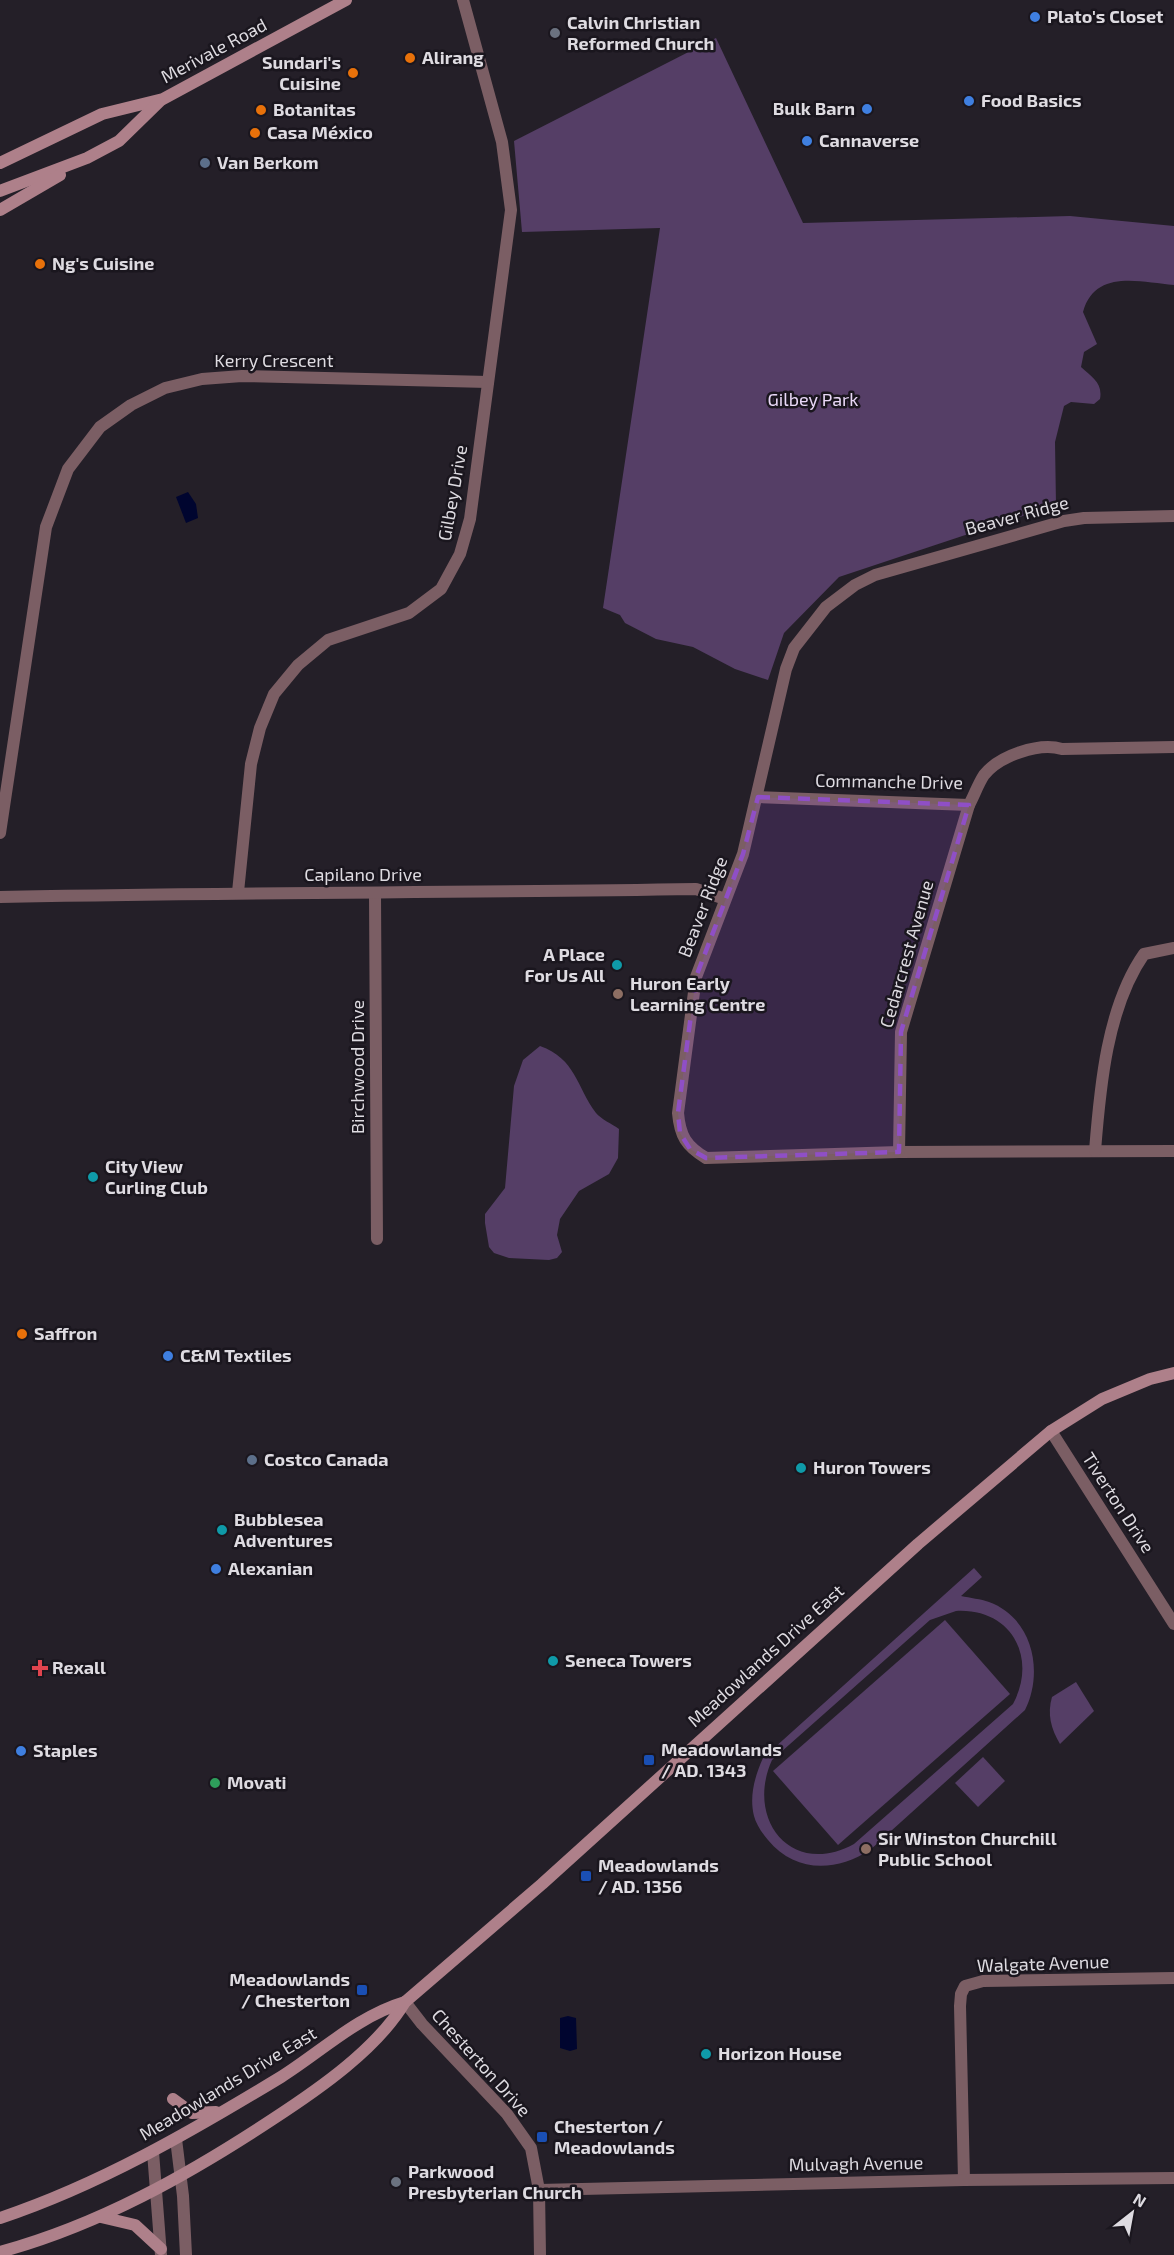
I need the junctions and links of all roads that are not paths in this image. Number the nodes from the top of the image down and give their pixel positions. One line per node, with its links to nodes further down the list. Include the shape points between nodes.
1 (346, 0): 3 (main road, Merivale Road)
2 (462, 1): 8 (street, Gilbey Drive, via 502,142 511,210)
3 (163, 99): 4 (main road, Merivale Road, via 119,141); 5 (main road, Merivale Road, via 102,114)
4 (87, 158): 6 (main road, Merivale Road); 7 (main road)
5 (0, 163)
6 (0, 191)
7 (0, 210)
8 (489, 382): 13 (street, Kerry Crescent, via 242,376 202,379 165,388 100,427 68,469 46,527); 14 (street, Gilbey Drive, via 470,519 460,554 441,590 409,613 328,640 298,665 274,694 251,764)
9 (1174, 516): 11 (street, Beaver Ridge, via 1084,518 1047,525 875,575 837,596 794,648)
10 (1174, 747): 12 (street, Commanche Drive, via 1052,746 1016,752 985,774)
11 (758, 797): 12 (street, Commanche Drive); 17 (street, Beaver Ridge, via 743,854)
12 (969, 805): 21 (street, Cedarcrest Avenue, via 901,1032)
13 (0, 833)
14 (238, 892): 15 (street, Capilano Drive); 16 (street, Capilano Drive)
15 (375, 894): 17 (street, Capilano Drive, via 696,890); 22 (street, Birchwood Drive)
16 (0, 897)
17 (725, 899): 21 (street, Beaver Ridge, via 696,977 682,1064 679,1123 690,1149 706,1158)
18 (1174, 948): 19 (street, via 1144,954 1130,975 1102,1068)
19 (1095, 1151): 20 (street, Beaver Ridge); 21 (street, Beaver Ridge)
20 (1174, 1151)
21 (900, 1152)
22 (377, 1239)
23 (1174, 1373): 24 (main road, Meadowlands Drive East, via 1150,1378 1102,1399)
24 (1051, 1431): 25 (street, Tiverton Drive); 27 (main road, Meadowlands Drive East, via 918,1544 542,1884)
25 (1173, 1620)
26 (1174, 1978): 34 (street, Walgate Avenue, via 982,1981 965,1986 960,2006)
27 (405, 2002): 29 (main road, Meadowlands Drive East, via 380,2009); 32 (main road, Meadowlands Drive East, via 392,2024 310,2095); 36 (street, Chesterton Drive, via 507,2114 531,2148)
28 (173, 2098): 29 (main road, via 192,2113)
29 (224, 2112): 30 (main road, Meadowlands Drive East)
30 (176, 2139): 31 (main road, Meadowlands Drive East); 32 (street)
31 (153, 2152): 35 (street); 38 (main road, Meadowlands Drive East)
32 (181, 2176): 35 (main road, Meadowlands Drive East); 41 (street)
33 (1174, 2178): 34 (street, Mulvagh Avenue)
34 (964, 2180): 36 (street, Mulvagh Avenue)
35 (156, 2190): 37 (main road, Meadowlands Drive East); 40 (street)
36 (539, 2190): 42 (street, Chesterton Drive)
37 (101, 2217): 39 (main road, Meadowlands Drive East); 40 (main road, via 135,2225)
38 (0, 2218)
39 (0, 2252)
40 (161, 2252)
41 (186, 2255)
42 (540, 2255)

